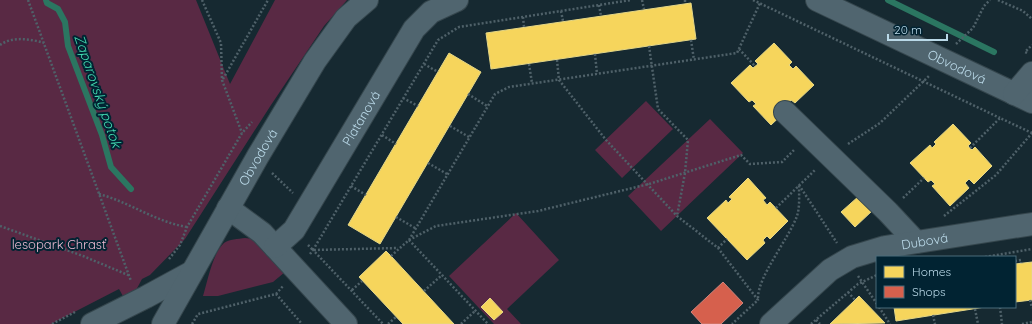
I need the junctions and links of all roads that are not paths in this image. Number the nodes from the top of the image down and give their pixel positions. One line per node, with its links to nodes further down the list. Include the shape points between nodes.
1 (367, 0): 7 (street, Obvodová, via 346,18 315,61)
2 (457, 0): 10 (street, Platanová, via 431,12 414,29 294,230)
3 (817, 0): 5 (street, Obvodová)
4 (1032, 73): 5 (street)
5 (1023, 98)
6 (785, 112): 9 (street)
7 (228, 208): 10 (street, via 262,233); 11 (street, Obvodová)
8 (1032, 224): 9 (street, Dubová)
9 (916, 242): 15 (street, Dubová, via 885,247 852,257 830,270)
10 (275, 247): 14 (street)
11 (193, 271): 12 (street, via 146,298); 13 (street, Obvodová)
12 (85, 317)
13 (163, 324)
14 (346, 324)
15 (771, 324)

